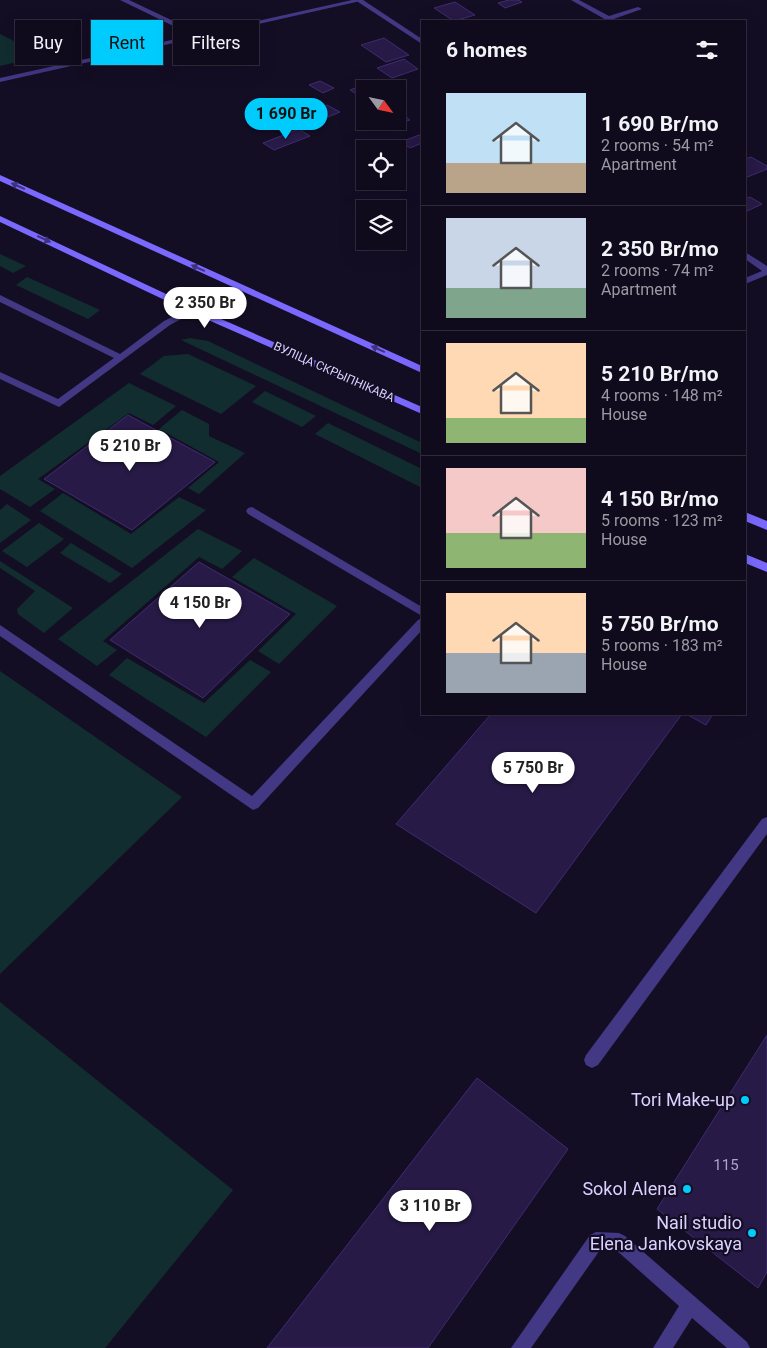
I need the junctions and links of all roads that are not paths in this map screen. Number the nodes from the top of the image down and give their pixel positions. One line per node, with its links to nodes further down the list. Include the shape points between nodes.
1 (123, 0): 5 (street)
2 (360, 0): 6 (street); 7 (street)
3 (574, 0): 4 (street, via 608,19)
4 (638, 9)
5 (173, 23)
6 (259, 23)
7 (421, 41)
8 (173, 42): 9 (street)
9 (0, 80)
10 (0, 178): 18 (main road, one-way to 10)
11 (0, 219): 16 (main road, ВУЛІЦА СКРЫПНІКАВА, one-way to 16)
12 (746, 256): 13 (street)
13 (767, 271): 14 (street)
14 (746, 281)
15 (0, 298): 17 (street)
16 (193, 310): 17 (street, via 167,323); 20 (main road, ВУЛІЦА СКРЫПНІКАВА)
17 (121, 358): 19 (street, via 59,404)
18 (421, 370)
19 (0, 375)
20 (421, 411)
21 (252, 512): 26 (street)
22 (746, 516): 23 (main road)
23 (767, 526)
24 (746, 558): 25 (main road)
25 (767, 568)
26 (421, 611)
27 (421, 624): 28 (street, via 253,804)
28 (0, 630)
29 (767, 823): 30 (street)
30 (592, 1060)
31 (691, 1304): 32 (street, via 619,1242 596,1241); 33 (street); 34 (street)
32 (520, 1348)
33 (662, 1348)
34 (741, 1348)

